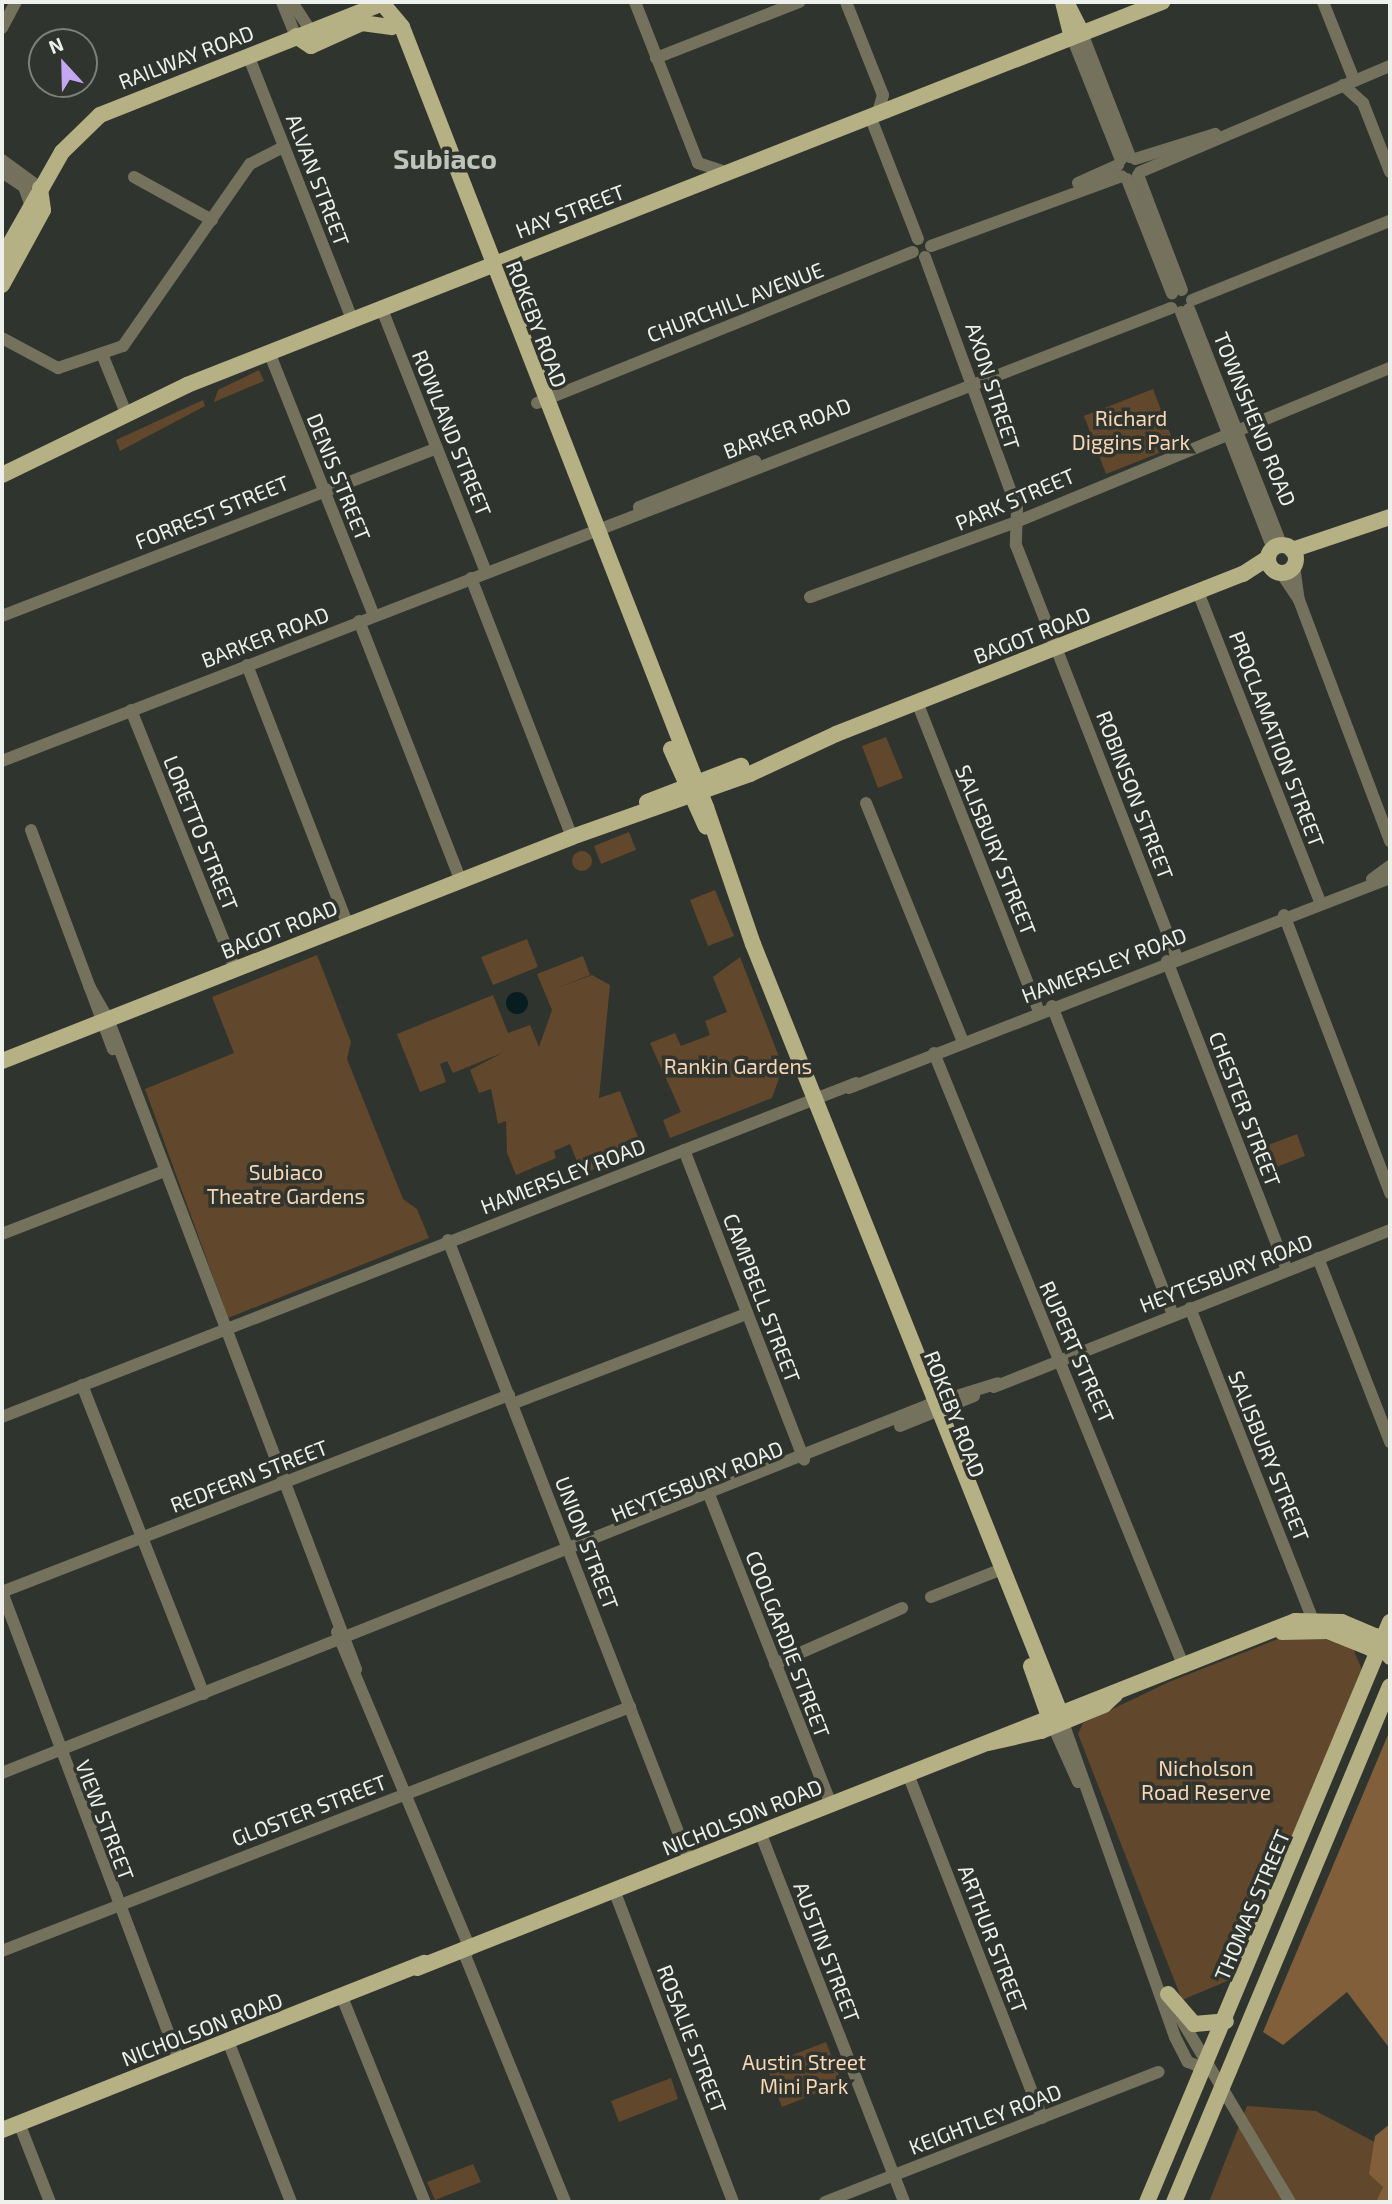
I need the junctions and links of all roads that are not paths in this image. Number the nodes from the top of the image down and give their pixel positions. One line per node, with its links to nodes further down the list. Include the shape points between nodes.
1 (16, 2): 11 (street)
2 (282, 2): 13 (street)
3 (292, 2): 13 (street)
4 (383, 2): 12 (main road, ROKEBY ROAD); 13 (main road, RAILWAY ROAD); 38 (main road, ROKEBY ROAD, via 402,27)
5 (635, 2): 16 (street)
6 (799, 2): 16 (street)
7 (846, 2): 21 (street, via 883,95)
8 (1065, 2): 14 (main road, TOWNSHEND ROAD)
9 (1162, 2): 14 (main road, HAY STREET)
10 (1323, 2): 19 (street)
11 (2, 27)
12 (392, 27): 13 (main road, via 362,23 311,46); 38 (main road, ROKEBY ROAD)
13 (303, 33): 15 (main road, RAILWAY ROAD)
14 (1077, 35): 21 (main road, HAY STREET); 24 (street, TOWNSHEND ROAD)
15 (248, 55): 22 (street, ALVAN STREET); 26 (main road, RAILWAY ROAD, via 100,115 73,138)
16 (656, 58): 27 (street, via 698,163)
17 (1390, 66): 18 (street, CHURCHILL AVENUE)
18 (1368, 75): 19 (street, CHURCHILL AVENUE); 20 (street)
19 (1349, 83): 20 (street); 24 (street, CHURCHILL AVENUE)
20 (1363, 103): 28 (street)
21 (874, 114): 27 (main road, HAY STREET); 36 (street)
22 (284, 147): 34 (street, via 254,160); 42 (street, ALVAN STREET)
23 (2, 160): 29 (street)
24 (1129, 168): 36 (street, CHURCHILL AVENUE); 40 (street, TOWNSHEND ROAD)
25 (2, 172): 32 (street, via 24,187)
26 (50, 172): 29 (street); 31 (main road, RAILWAY ROAD)
27 (726, 172): 38 (main road, HAY STREET)
28 (1390, 172)
29 (28, 174): 31 (street)
30 (134, 177): 34 (street)
31 (40, 188): 32 (main road, RAILWAY ROAD); 39 (main road, via 43,210)
32 (31, 206): 37 (main road, RAILWAY ROAD)
33 (1390, 215): 35 (street, BARKER ROAD)
34 (212, 220): 45 (street, via 131,339)
35 (1384, 222): 40 (street, BARKER ROAD)
36 (923, 252): 47 (street, AXON STREET, via 972,374); 48 (street, CHURCHILL AVENUE)
37 (2, 258)
38 (487, 266): 41 (main road, HAY STREET); 48 (main road, ROKEBY ROAD)
39 (2, 285)
40 (1180, 300): 47 (street, BARKER ROAD); 50 (street, TOWNSHEND ROAD)
41 (382, 307): 42 (main road, HAY STREET); 51 (street, ROWLAND STREET)
42 (352, 319): 44 (main road, HAY STREET)
43 (2, 338): 45 (street, via 58,368)
44 (269, 352): 49 (main road, HAY STREET); 55 (street, DENIS STREET)
45 (102, 354): 49 (street)
46 (1390, 368): 50 (street, PARK STREET)
47 (970, 383): 57 (street, AXON STREET); 58 (street, BARKER ROAD)
48 (539, 399): 58 (main road, ROKEBY ROAD)
49 (126, 414): 52 (main road, HAY STREET)
50 (1232, 430): 57 (street, PARK STREET); 59 (street, TOWNSHEND ROAD)
51 (437, 448): 55 (street, FORREST STREET); 60 (street, ROWLAND STREET)
52 (36, 461): 53 (main road, HAY STREET); 54 (main road)
53 (2, 475)
54 (2, 486)
55 (324, 490): 64 (street, DENIS STREET); 65 (street, FORREST STREET)
56 (1390, 517): 59 (main road, BAGOT ROAD)
57 (1016, 522): 63 (street, PARK STREET); 67 (street, AXON STREET, via 1016,545)
58 (591, 531): 60 (street, BARKER ROAD); 72 (main road, ROKEBY ROAD)
59 (1282, 559): 62 (main road, BAGOT ROAD); 74 (street, TOWNSHEND ROAD)
60 (486, 572): 61 (street, BARKER ROAD)
61 (471, 578): 64 (street, BARKER ROAD); 76 (street)
62 (1198, 592): 67 (main road, BAGOT ROAD); 82 (street, PROCLAMATION STREET)
63 (810, 597)
64 (374, 616): 66 (street, BARKER ROAD)
65 (2, 617)
66 (359, 621): 68 (street, BARKER ROAD); 80 (street)
67 (1056, 648): 69 (main road, BAGOT ROAD); 85 (street, ROBINSON STREET)
68 (247, 665): 70 (street, BARKER ROAD); 84 (street)
69 (917, 702): 72 (main road, BAGOT ROAD); 88 (street, SALISBURY STREET)
70 (131, 710): 71 (street, BARKER ROAD); 86 (street, LORETTO STREET)
71 (2, 761)
72 (693, 790): 76 (main road, BAGOT ROAD); 93 (main road, ROKEBY ROAD)
73 (866, 803): 90 (street)
74 (1388, 826): 77 (street, TOWNSHEND ROAD)
75 (30, 830): 89 (street)
76 (572, 837): 80 (main road, BAGOT ROAD)
77 (1390, 841)
78 (1390, 866): 81 (street, HAMERSLEY ROAD)
79 (1390, 878): 81 (street, HAMERSLEY ROAD)
80 (461, 881): 84 (main road, BAGOT ROAD)
81 (1366, 883): 82 (street, HAMERSLEY ROAD)
82 (1320, 901): 83 (street, HAMERSLEY ROAD)
83 (1283, 915): 85 (street, HAMERSLEY ROAD); 96 (street)
84 (348, 925): 86 (main road, BAGOT ROAD)
85 (1172, 959): 87 (street, HAMERSLEY ROAD); 101 (street, CHESTER STREET)
86 (236, 969): 89 (main road, BAGOT ROAD)
87 (1052, 1006): 88 (street, HAMERSLEY ROAD); 104 (street)
88 (1039, 1012): 90 (street, HAMERSLEY ROAD)
89 (104, 1021): 92 (main road, BAGOT ROAD); 95 (street)
90 (963, 1042): 91 (street, HAMERSLEY ROAD)
91 (934, 1053): 93 (street, HAMERSLEY ROAD); 106 (street, RUPERT STREET)
92 (2, 1061)
93 (813, 1100): 94 (street, HAMERSLEY ROAD); 109 (main road, ROKEBY ROAD)
94 (684, 1150): 99 (street, HAMERSLEY ROAD); 103 (street, CAMPBELL STREET)
95 (162, 1172): 98 (street); 105 (street)
96 (1390, 1193)
97 (1390, 1230): 100 (street, HEYTESBURY ROAD)
98 (2, 1234)
99 (449, 1240): 105 (street, HAMERSLEY ROAD); 108 (street, UNION STREET)
100 (1318, 1258): 101 (street, HEYTESBURY ROAD); 111 (street)
101 (1287, 1270): 102 (street, HEYTESBURY ROAD)
102 (1190, 1308): 104 (street, HEYTESBURY ROAD); 121 (street, SALISBURY STREET)
103 (747, 1314): 108 (street, REDFERN STREET); 112 (street, CAMPBELL STREET)
104 (1173, 1315): 106 (street, HEYTESBURY ROAD)
105 (224, 1330): 107 (street, HAMERSLEY ROAD); 113 (street)
106 (1059, 1359): 109 (street, HEYTESBURY ROAD); 127 (street, RUPERT STREET)
107 (82, 1385): 110 (street, HAMERSLEY ROAD); 115 (street)
108 (511, 1400): 113 (street, REDFERN STREET); 116 (street, UNION STREET)
109 (934, 1408): 112 (street, HEYTESBURY ROAD); 117 (main road, ROKEBY ROAD)
110 (2, 1417)
111 (1390, 1442)
112 (804, 1460): 114 (street, HEYTESBURY ROAD)
113 (283, 1484): 115 (street, REDFERN STREET); 124 (street)
114 (710, 1497): 116 (street, HEYTESBURY ROAD); 126 (street, COOLGARDIE STREET)
115 (142, 1537): 118 (street, REDFERN STREET); 129 (street)
116 (570, 1552): 124 (street, HEYTESBURY ROAD); 130 (street, UNION STREET)
117 (998, 1570): 119 (street); 131 (main road, ROKEBY ROAD)
118 (2, 1592): 132 (street, VIEW STREET)
119 (931, 1597)
120 (902, 1608): 126 (street)
121 (1312, 1617): 123 (main road, NICHOLSON ROAD); 125 (main road, via 1342,1622)
122 (1390, 1622): 125 (main road, THOMAS STREET)
123 (1266, 1635): 125 (main road, NICHOLSON ROAD, via 1319,1630 1370,1648); 127 (main road, NICHOLSON ROAD)
124 (345, 1640): 129 (street, HEYTESBURY ROAD); 134 (street)
125 (1387, 1647): 145 (main road, THOMAS STREET)
126 (775, 1664): 135 (street, COOLGARDIE STREET)
127 (1184, 1667): 131 (main road, NICHOLSON ROAD)
128 (1390, 1686): 150 (main road, THOMAS STREET)
129 (204, 1693): 132 (street, HEYTESBURY ROAD)
130 (630, 1707): 134 (street, GLOSTER STREET); 137 (street, UNION STREET)
131 (1056, 1718): 133 (main road, NICHOLSON ROAD); 142 (street, ROKEBY ROAD)
132 (60, 1751): 139 (street, VIEW STREET)
133 (908, 1774): 135 (main road, NICHOLSON ROAD); 151 (street, ARTHUR STREET)
134 (405, 1793): 139 (street, GLOSTER STREET); 140 (street)
135 (831, 1804): 136 (main road, NICHOLSON ROAD)
136 (760, 1832): 137 (main road, NICHOLSON ROAD); 154 (street, AUSTIN STREET)
137 (690, 1860): 138 (main road, NICHOLSON ROAD)
138 (614, 1890): 140 (main road, NICHOLSON ROAD); 159 (street, ROSALIE STREET)
139 (118, 1906): 141 (street, GLOSTER STREET); 147 (street, VIEW STREET)
140 (465, 1948): 144 (main road, NICHOLSON ROAD); 158 (street)
141 (2, 1951)
142 (1156, 1975): 143 (street, ROKEBY ROAD); 148 (street, ROKEBY ROAD, via 1182,2052 1193,2066)
143 (1168, 1994): 145 (main road, via 1194,2024); 148 (street, ROKEBY ROAD)
144 (342, 1997): 146 (main road, NICHOLSON ROAD); 157 (street)
145 (1226, 2021): 148 (main road, THOMAS STREET)
146 (228, 2041): 147 (main road, NICHOLSON ROAD); 156 (street)
147 (179, 2061): 152 (main road, NICHOLSON ROAD)
148 (1206, 2069): 150 (street, ROKEBY ROAD); 162 (main road, THOMAS STREET)
149 (1159, 2073): 151 (street, KEIGHTLEY ROAD)
150 (1220, 2091): 163 (main road, THOMAS STREET); 164 (street, ROKEBY ROAD)
151 (1042, 2118): 154 (street, KEIGHTLEY ROAD)
152 (19, 2123): 153 (main road, NICHOLSON ROAD); 155 (street)
153 (2, 2130)
154 (894, 2175): 160 (street, KEIGHTLEY ROAD); 161 (street, AUSTIN STREET)
155 (50, 2202)
156 (291, 2202)
157 (425, 2202)
158 (565, 2202)
159 (733, 2202)
160 (825, 2202)
161 (904, 2202)
162 (1147, 2202)
163 (1174, 2202)
164 (1290, 2202)

